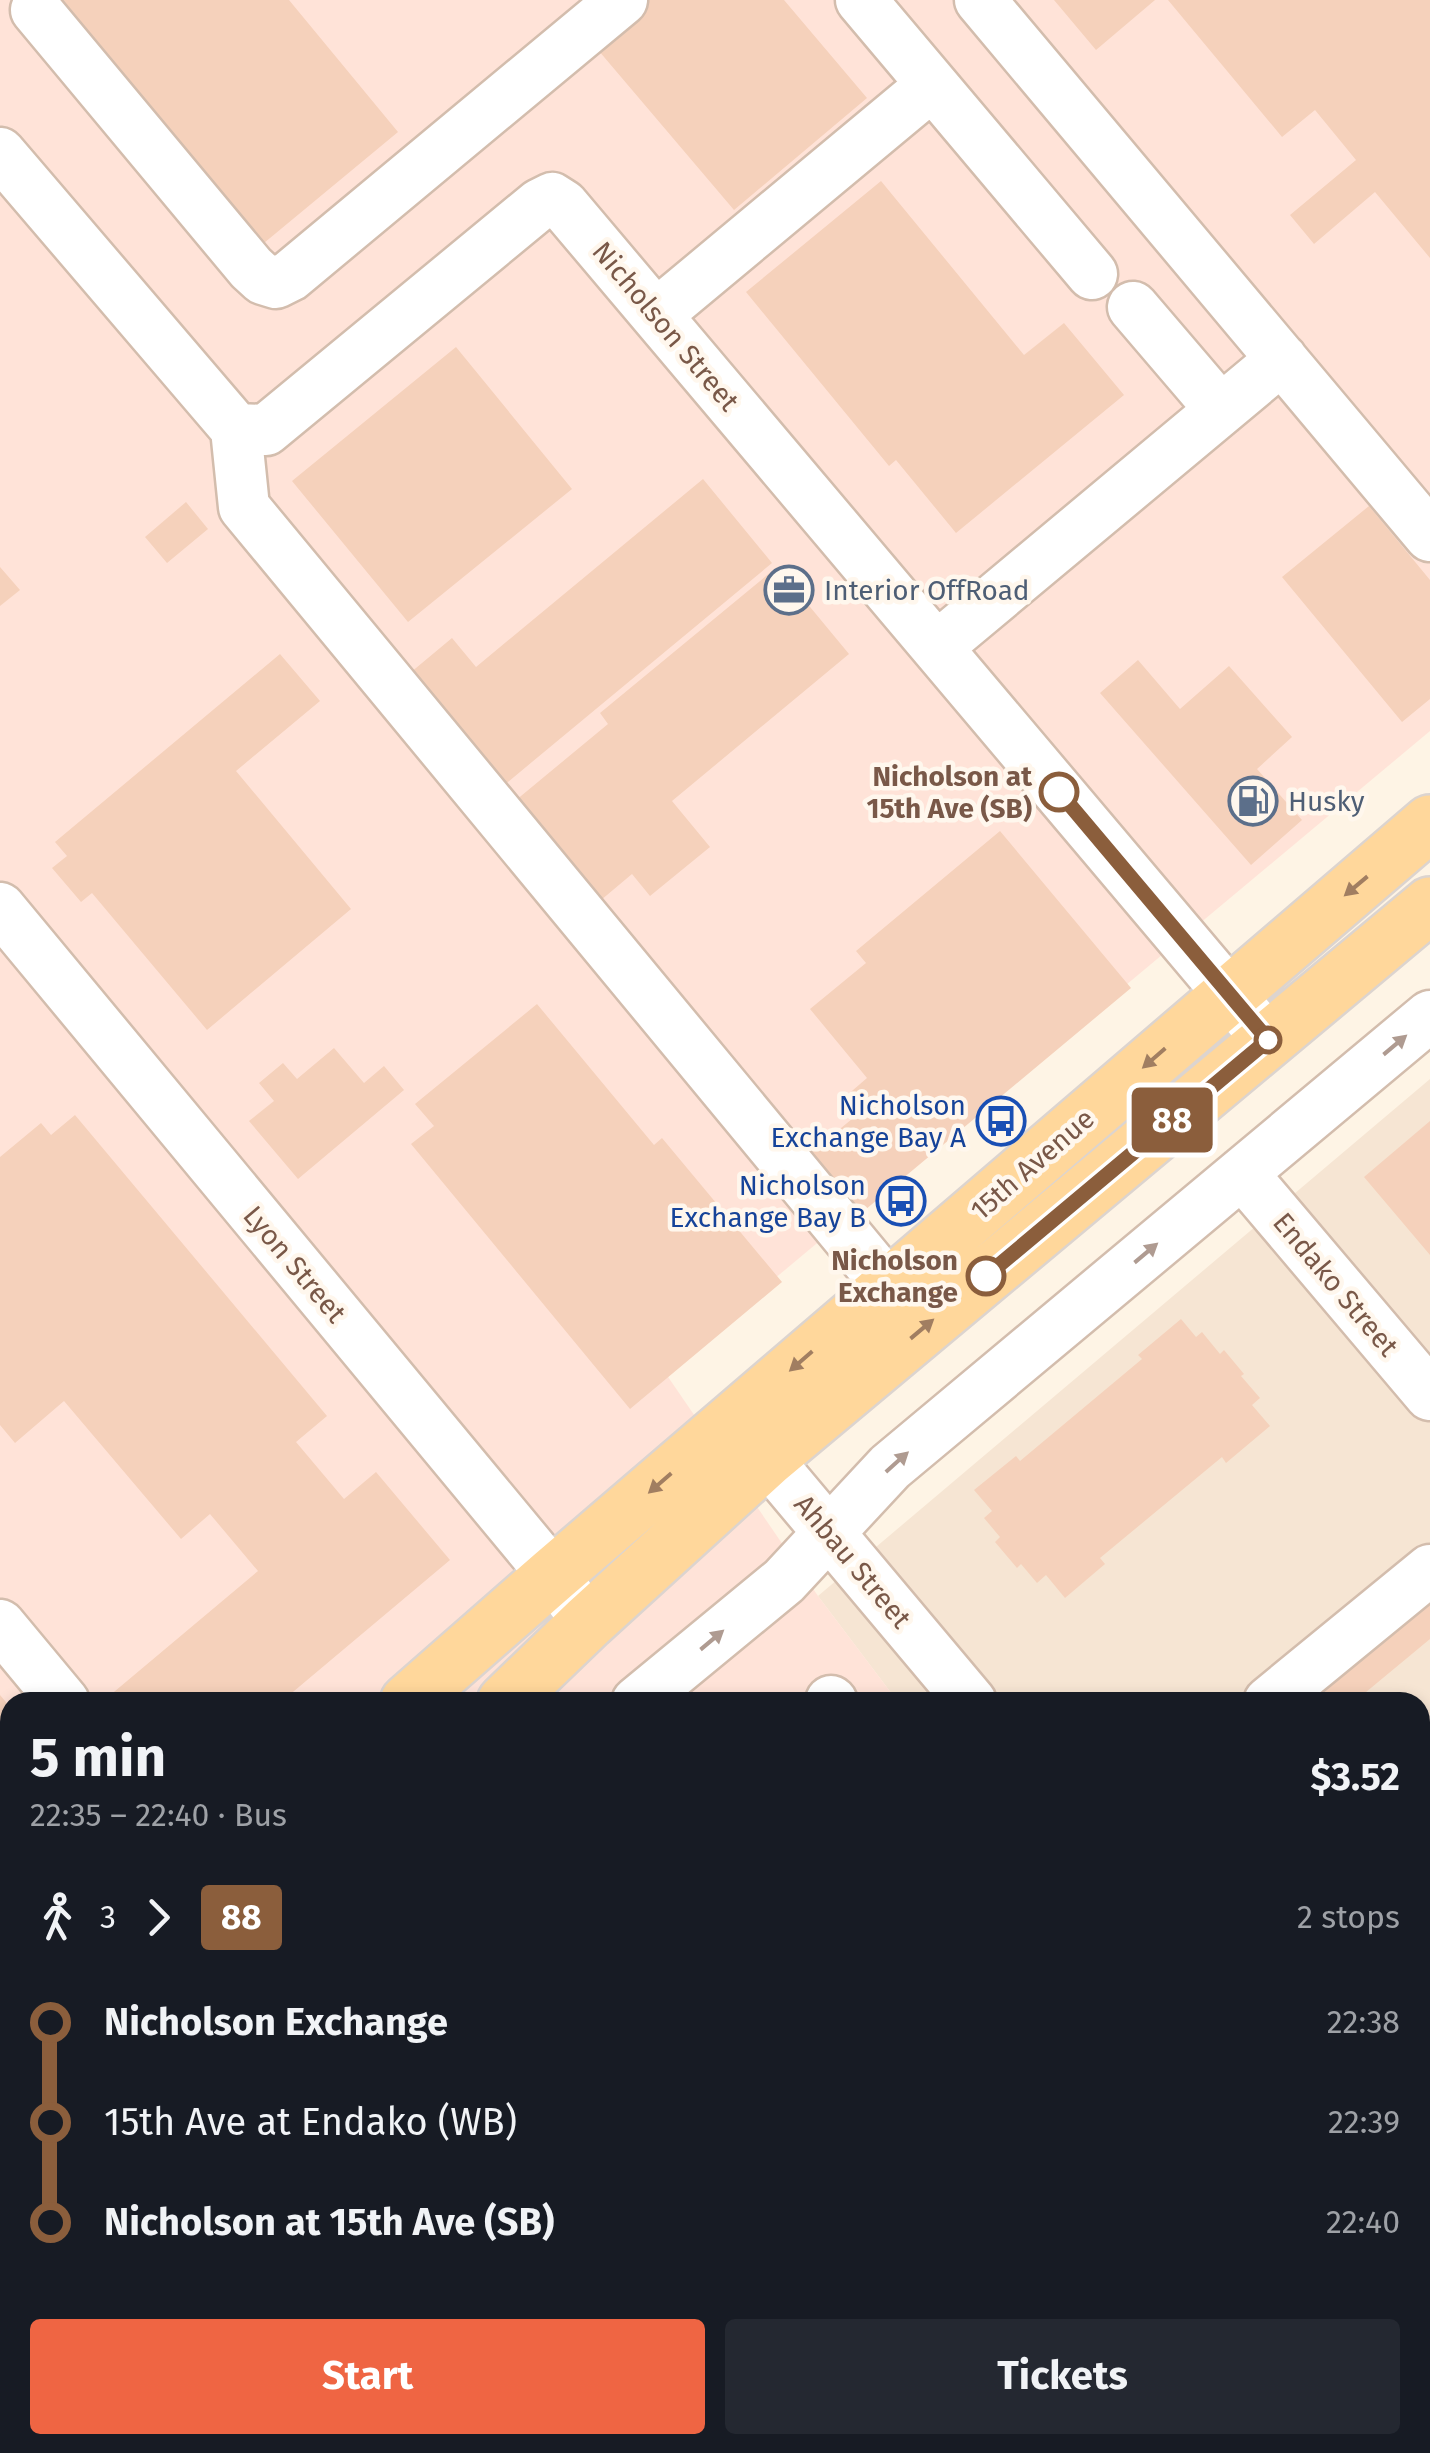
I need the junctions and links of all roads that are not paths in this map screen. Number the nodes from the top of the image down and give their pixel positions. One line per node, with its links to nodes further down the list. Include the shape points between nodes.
1 (622, 0): 4 (street, via 276,284 251,268)
2 (861, 0): 5 (street)
3 (980, 0): 10 (street)
4 (36, 10)
5 (932, 85): 7 (street); 9 (street)
6 (0, 153): 12 (street)
7 (1092, 274)
8 (1133, 307): 11 (street)
9 (657, 314): 12 (street, Nicholson Street, via 552,198 266,430); 14 (street, Nicholson Street)
10 (1282, 359): 11 (street); 13 (street)
11 (1222, 410): 14 (street)
12 (236, 429): 22 (street, via 244,506)
13 (1430, 536)
14 (937, 646): 18 (street, Nicholson Street)
15 (1430, 823): 18 (main road, 15th Avenue, one-way to 18)
16 (1430, 905): 20 (main road, 15th Avenue)
17 (0, 908): 27 (street, Lyon Street)
18 (1228, 995): 20 (street, Nicholson Street); 22 (main road, 15th Avenue, one-way to 22)
19 (1430, 1016): 21 (street, one-way to 19)
20 (1268, 1040): 24 (main road, 15th Avenue, one-way to 20)
21 (1242, 1173): 23 (street, Endako Street); 25 (street, one-way to 21, via 890,1467)
22 (889, 1286): 24 (main road, 15th Avenue, one-way to 24)
23 (1430, 1395)
24 (750, 1439): 25 (street, Ahbau Street); 27 (main road, 15th Avenue, one-way to 27); 28 (main road, 15th Avenue)
25 (829, 1532): 33 (street, one-way to 25, via 784,1580); 34 (street, Ahbau Street)
26 (1430, 1570): 35 (street)
27 (552, 1575): 28 (street, Lyon Street); 31 (main road, 15th Avenue)
28 (588, 1622): 32 (main road, 15th Avenue)
29 (0, 1625): 30 (street)
30 (56, 1692)
31 (419, 1692)
32 (515, 1692)
33 (649, 1692)
34 (964, 1692)
35 (1280, 1692)

